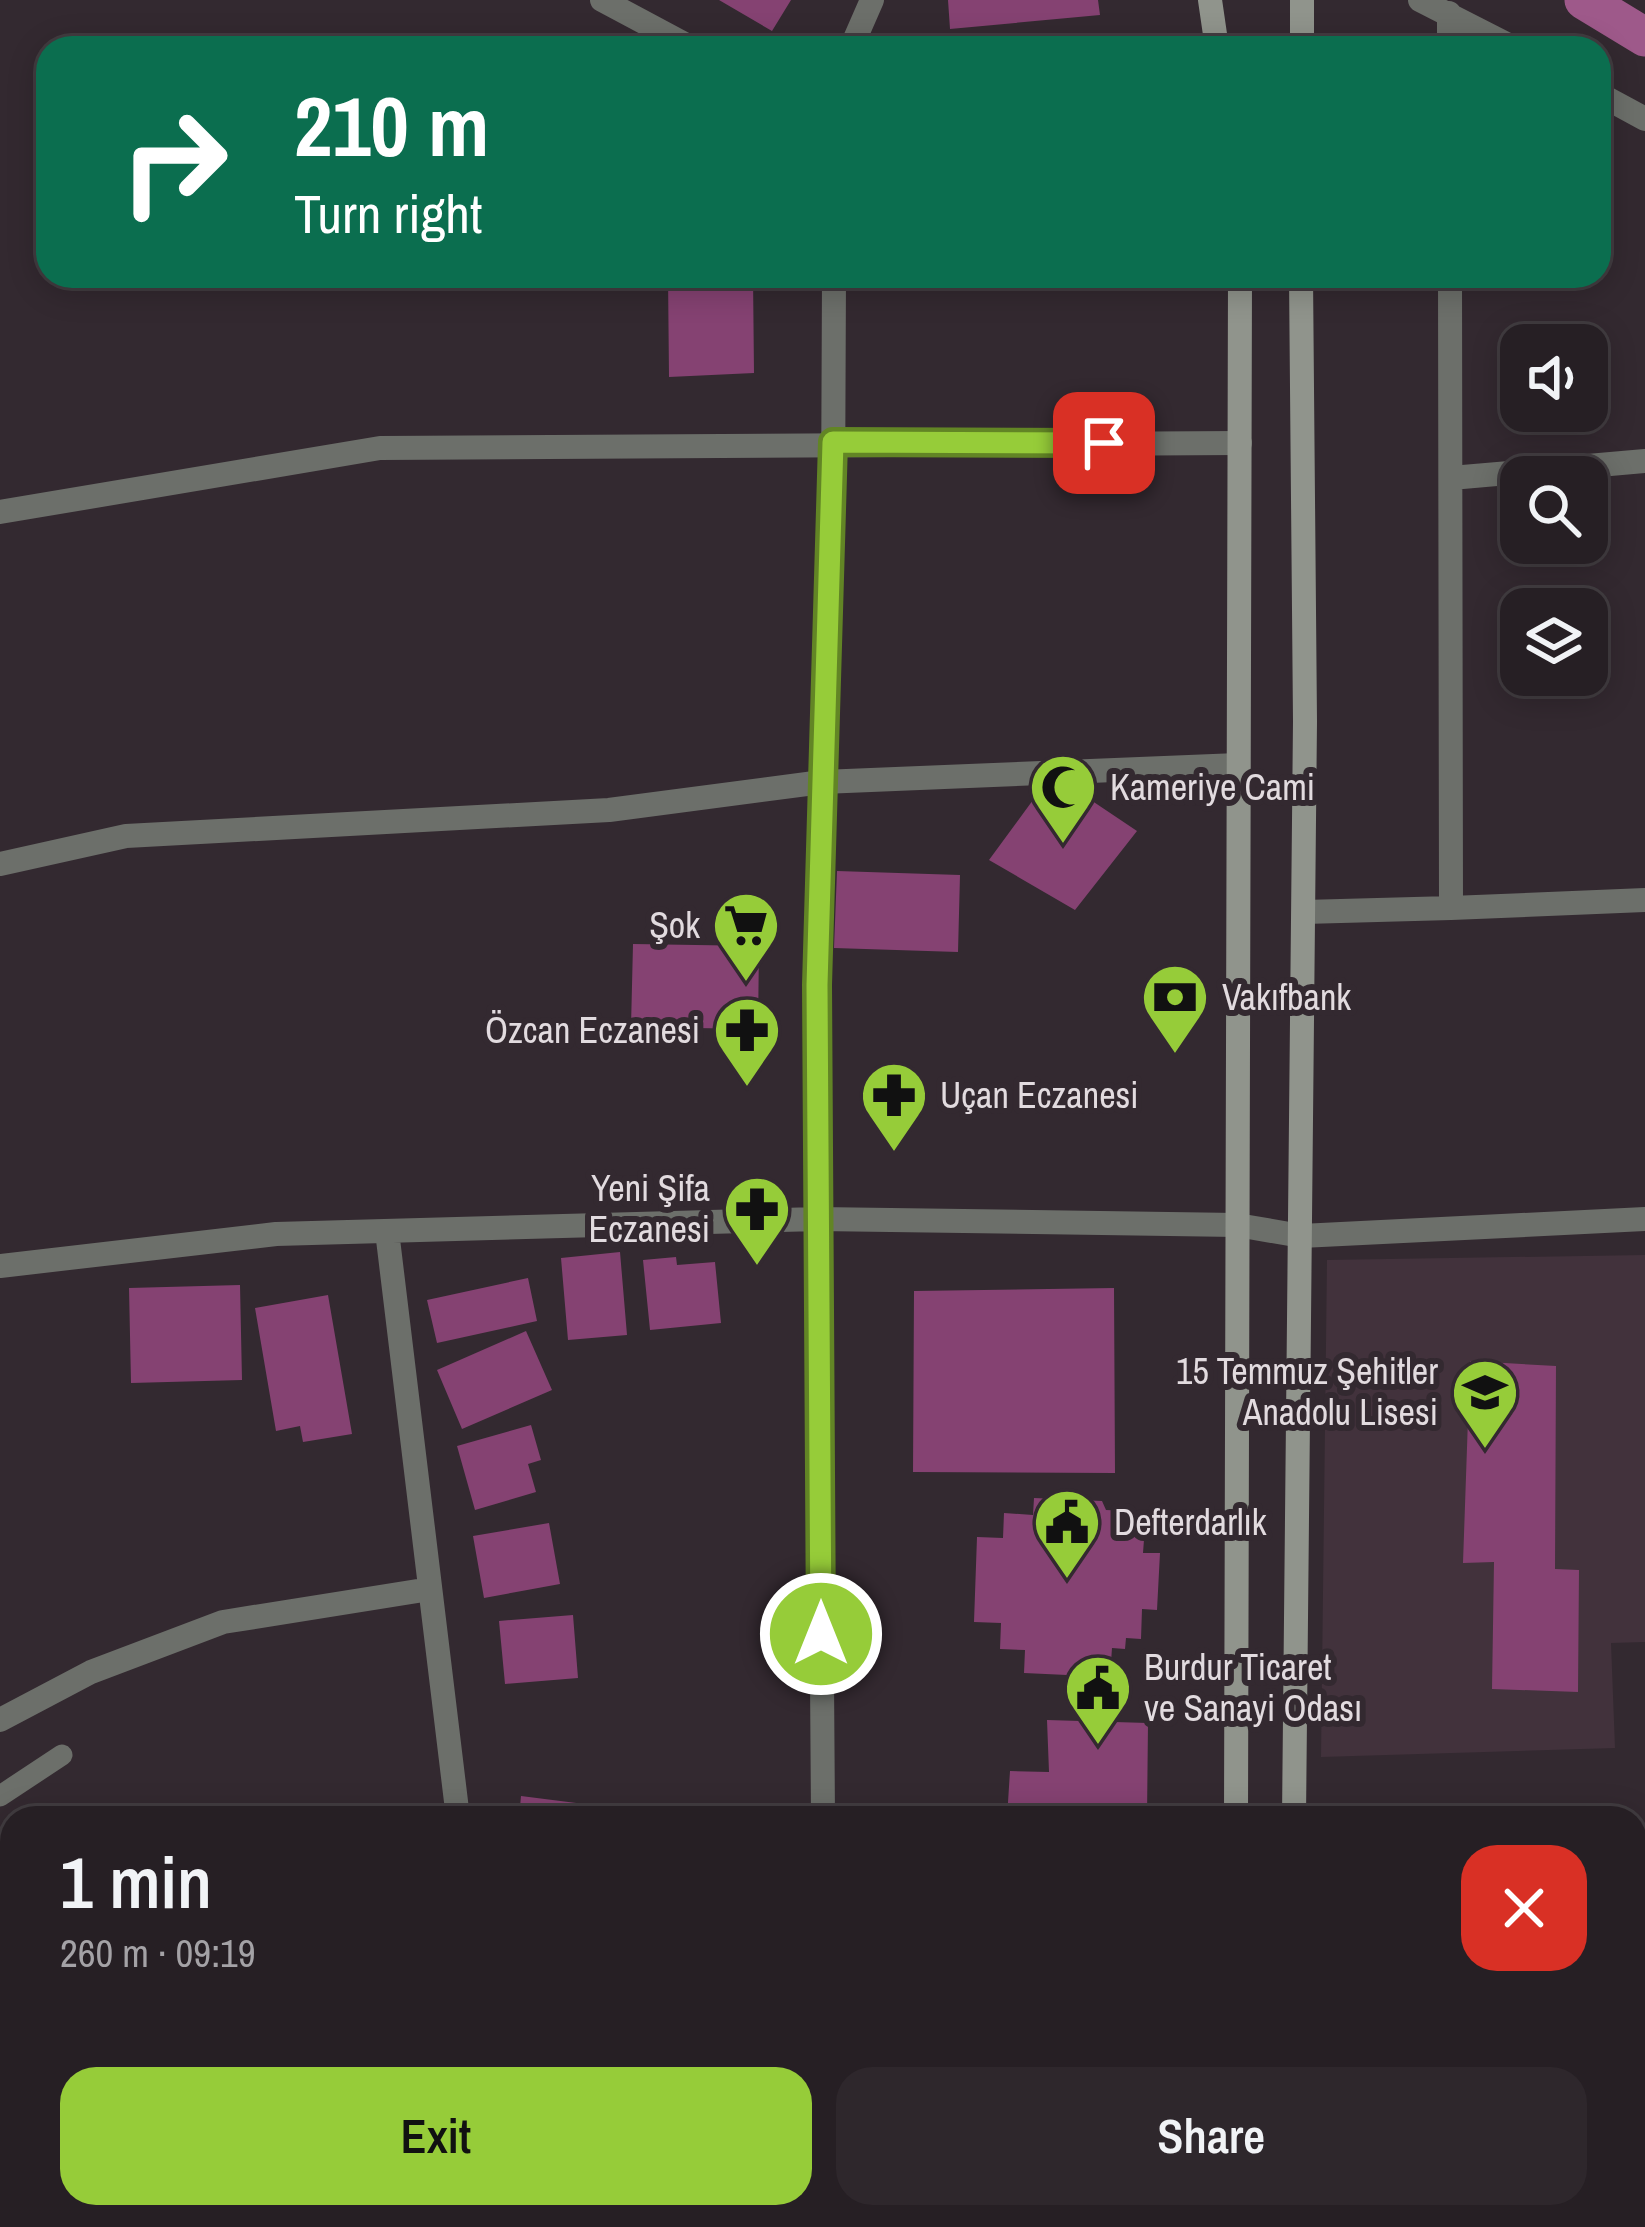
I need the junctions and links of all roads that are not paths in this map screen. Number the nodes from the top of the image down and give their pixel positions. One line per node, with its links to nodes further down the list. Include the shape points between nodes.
1 (602, 0): 7 (street)
2 (872, 0): 8 (street)
3 (1210, 0): 9 (main road)
4 (1302, 0): 10 (main road)
5 (1420, 0): 6 (street)
6 (1449, 13): 11 (street); 12 (street)
7 (670, 36)
8 (856, 36)
9 (1215, 36)
10 (1302, 36)
11 (1450, 36)
12 (1492, 36)
13 (1611, 100): 14 (street)
14 (1645, 118)
15 (834, 288): 19 (street)
16 (1240, 288): 20 (main road)
17 (1301, 288): 29 (main road)
18 (1450, 288): 22 (street)
19 (833, 442): 20 (street); 23 (street, via 380,448); 25 (street)
20 (1240, 443): 24 (main road)
21 (1645, 461): 22 (street)
22 (1451, 478): 28 (street)
23 (0, 510)
24 (1238, 765): 25 (street); 32 (main road)
25 (822, 782): 26 (street, via 609,810 127,836); 30 (street)
26 (0, 864)
27 (1645, 900): 28 (street)
28 (1451, 908): 29 (street)
29 (1304, 912): 34 (main road)
30 (818, 1219): 32 (street); 33 (street); 41 (street)
31 (1645, 1220): 34 (street)
32 (1238, 1225): 34 (street); 42 (main road)
33 (387, 1231): 35 (street, via 276,1234); 36 (street)
34 (1301, 1236): 43 (main road)
35 (0, 1266)
36 (430, 1589): 37 (street, via 223,1622 91,1672); 40 (street)
37 (0, 1720)
38 (62, 1755): 39 (lane)
39 (0, 1796)
40 (457, 1806)
41 (823, 1806)
42 (1236, 1806)
43 (1294, 1806)

